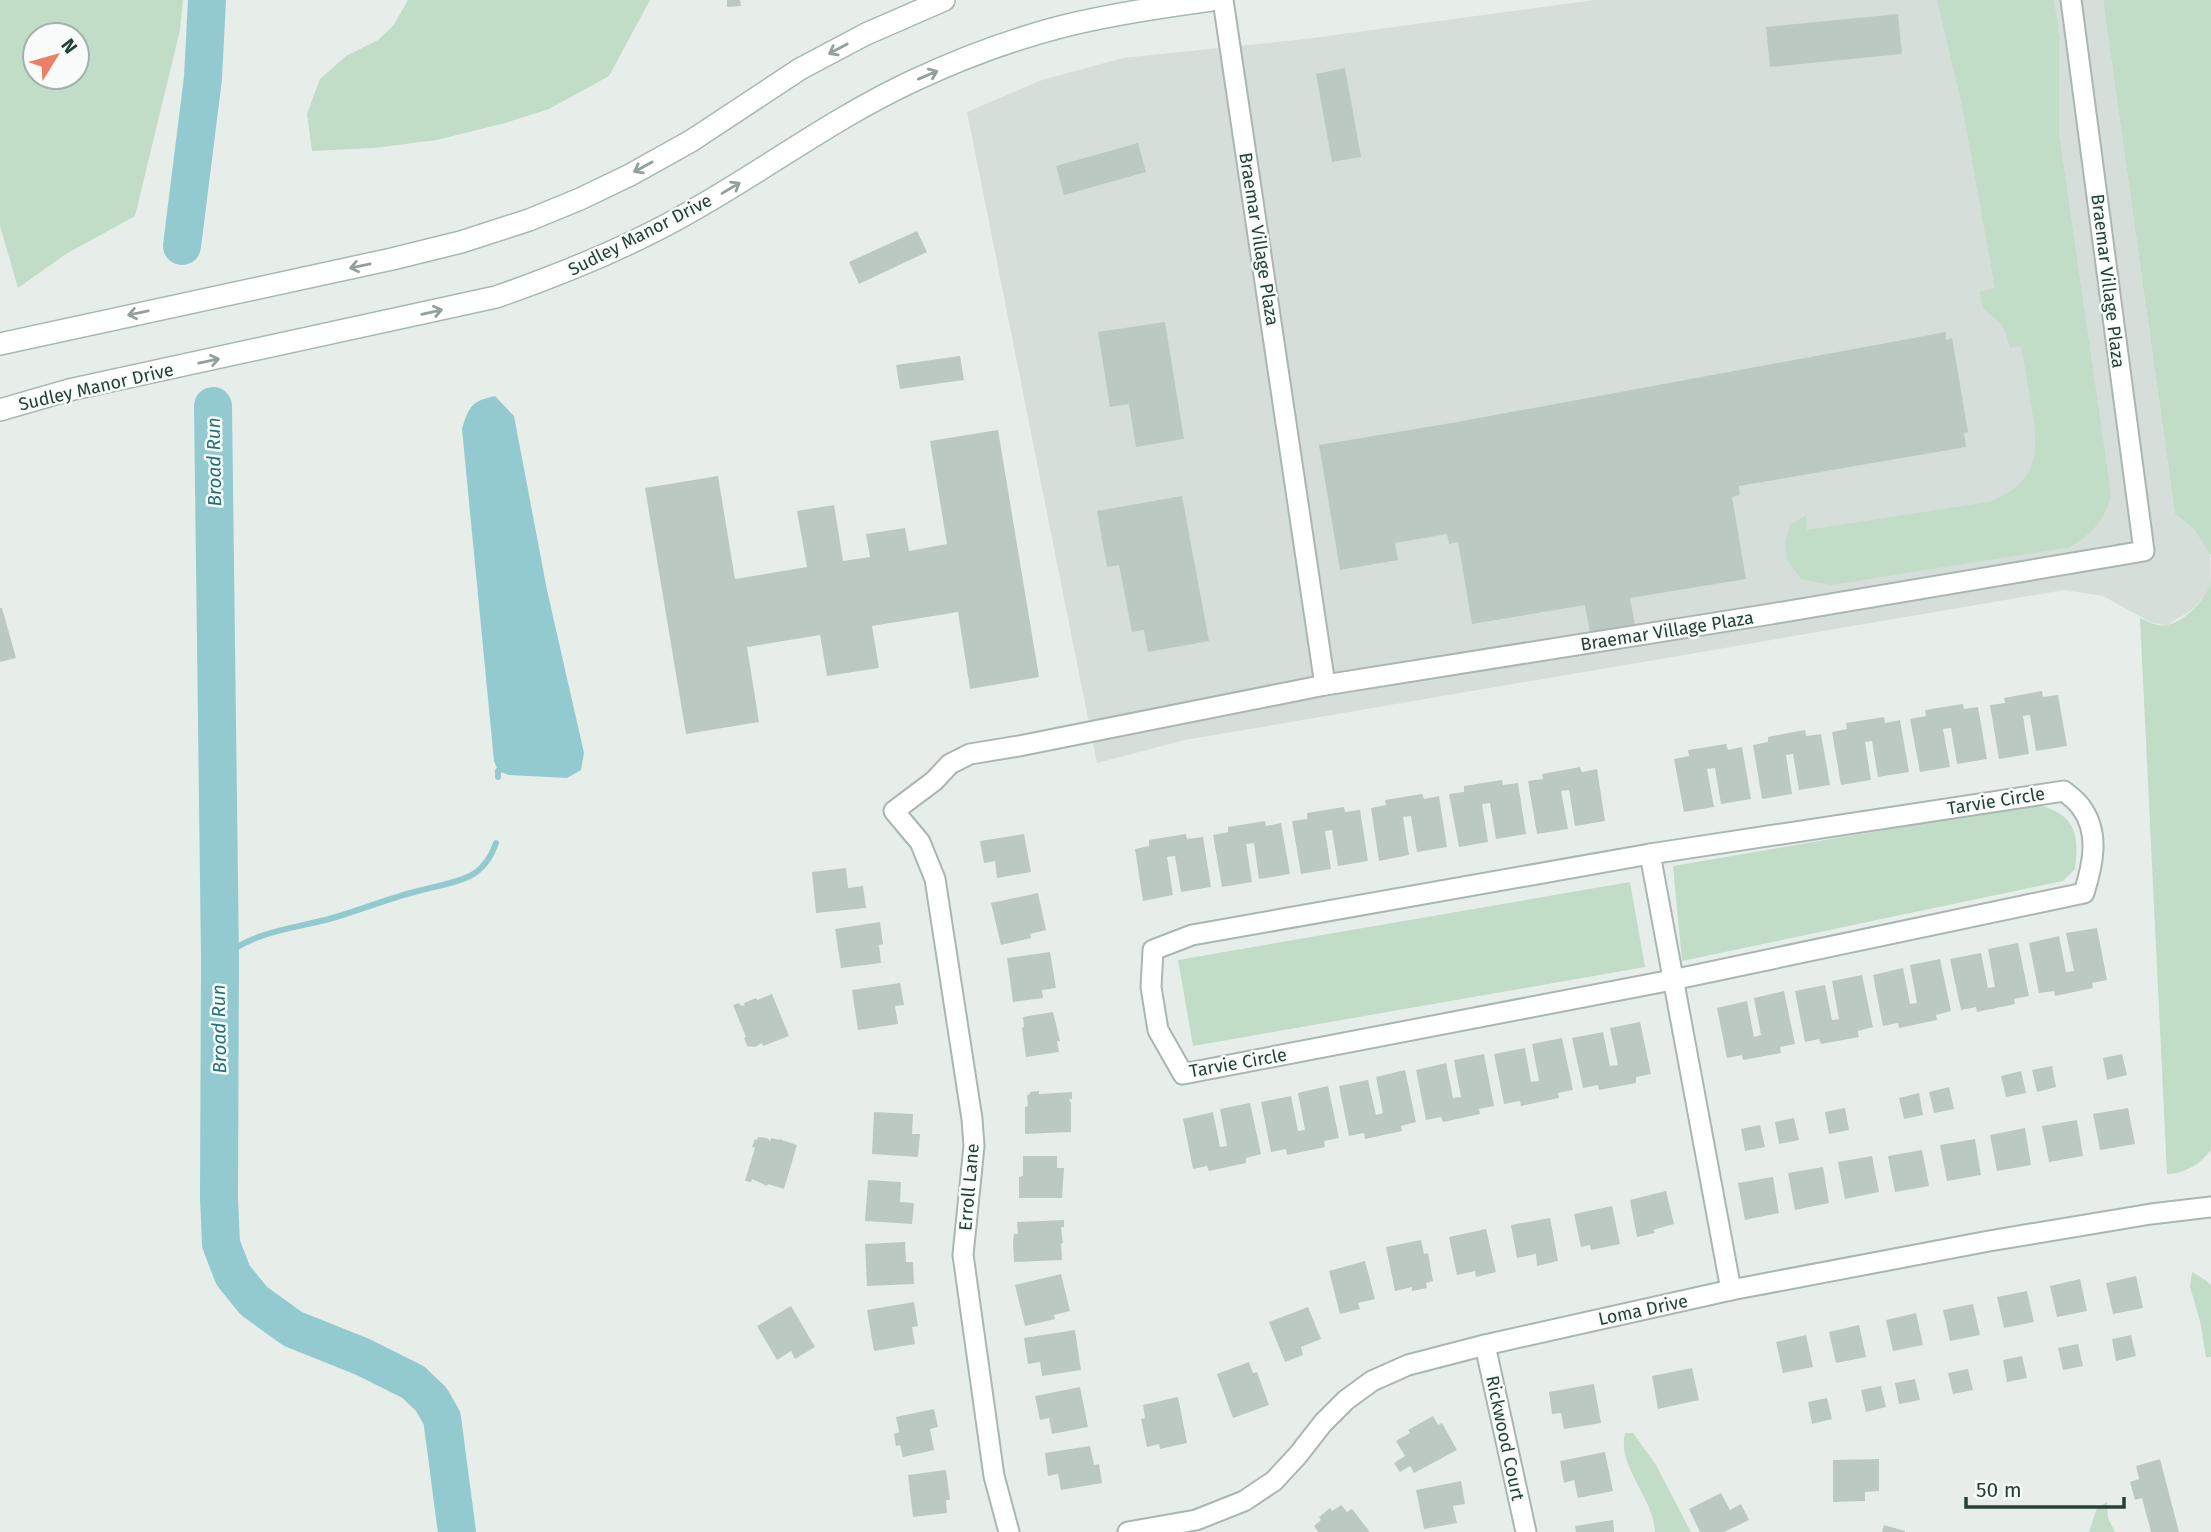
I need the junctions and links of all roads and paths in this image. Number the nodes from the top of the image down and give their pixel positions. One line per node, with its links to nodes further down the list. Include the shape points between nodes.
1 (944, 0): 5 (main road, one-way to 5, via 800,69 630,175 529,220 392,259)
2 (1211, 0): 6 (main road, Sudley Manor Drive, one-way to 2, via 69,390 496,297 631,243 856,110 940,70 1063,26)
3 (1223, 0): 7 (street, Braemar Village Plaza)
4 (2071, 0): 7 (street, Braemar Village Plaza, via 2144,551)
5 (0, 344)
6 (0, 410)
7 (1325, 685): 13 (street, Erroll Lane, via 970,754 950,764 894,811 920,842 935,878 972,1119 974,1146 963,1255 994,1476)
8 (1650, 854): 9 (street); 9 (street, Tarvie Circle, via 2064,791 2081,807 2094,848 2084,892); 9 (street, Tarvie Circle, via 1192,935 1153,950 1151,987 1158,1030 1183,1074)
9 (1672, 980): 11 (street)
10 (2211, 1207): 11 (street, Loma Drive)
11 (1731, 1290): 12 (street, Loma Drive)
12 (1485, 1345): 14 (street, Loma Drive, via 1408,1365 1372,1381 1323,1423 1274,1481 1244,1501 1196,1520); 15 (street, Rickwood Court)
13 (1009, 1532)
14 (1128, 1532)
15 (1526, 1532)

